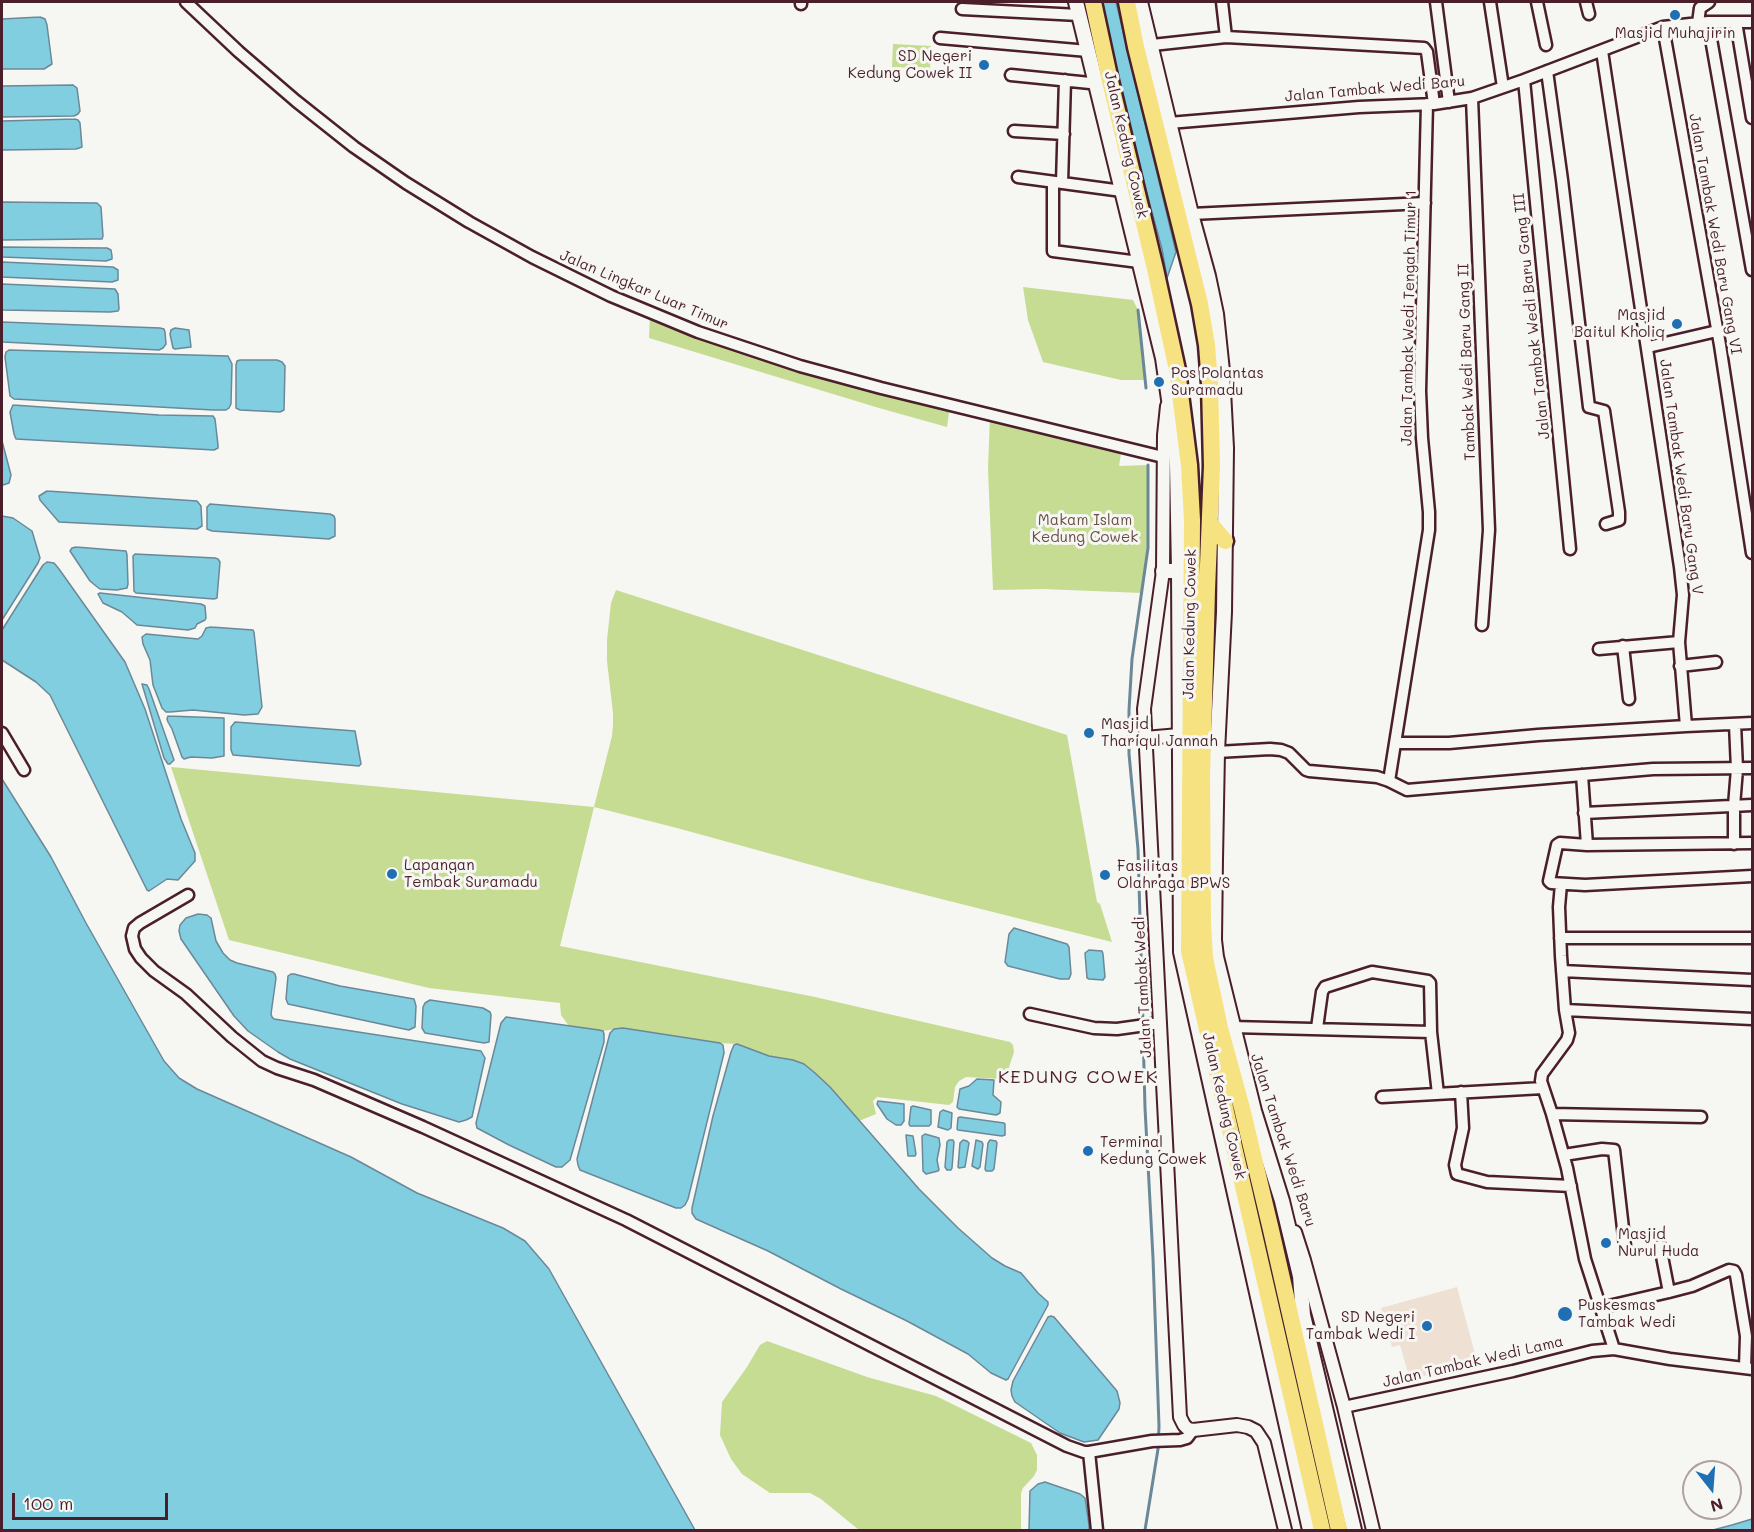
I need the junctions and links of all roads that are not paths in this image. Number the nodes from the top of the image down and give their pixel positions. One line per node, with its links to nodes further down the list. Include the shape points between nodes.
1 (186, 2): 48 (street, Jalan Lingkar Luar Timur, via 296,101 406,183 532,257 611,296 698,332 800,366)
2 (1093, 2): 28 (highway, Jalan Kedung Cowek)
3 (1127, 2): 21 (highway, Jalan Kedung Cowek)
4 (1140, 2): 21 (main road, Jalan Kedung Cowek)
5 (1222, 2): 18 (street)
6 (1436, 2): 31 (street)
7 (1490, 2): 29 (street)
8 (1536, 2): 20 (street)
9 (1586, 2): 13 (street)
10 (1703, 4): 14 (street)
11 (1078, 8): 12 (street); 22 (main road, Jalan Kedung Cowek)
12 (962, 9)
13 (1589, 14)
14 (1703, 22): 15 (street, Jalan Tambak Wedi Baru); 17 (street, Jalan Tambak Wedi Baru); 43 (street)
15 (1736, 22): 16 (street, Jalan Tambak Wedi Baru); 33 (street)
16 (1752, 22)
17 (1664, 27): 23 (street, Jalan Tambak Wedi Baru); 45 (street, Jalan Tambak Wedi Baru Gang VI)
18 (1226, 37): 21 (street); 32 (street, Jalan Tambak Wedi Tengah Timur 1, via 1425,48)
19 (940, 38): 22 (street)
20 (1546, 45)
21 (1143, 46): 34 (main road, Jalan Kedung Cowek); 49 (highway, Jalan Kedung Cowek, via 1207,345 1212,418)
22 (1088, 51): 28 (main road, Jalan Kedung Cowek)
23 (1602, 51): 24 (street, Jalan Tambak Wedi Baru); 46 (street, Jalan Tambak Wedi Baru Gang V)
24 (1546, 71): 27 (street, Jalan Tambak Wedi Baru); 50 (street, via 1589,407 1604,411 1619,512 1618,520)
25 (1011, 75): 26 (street)
26 (1065, 80): 28 (street); 36 (street)
27 (1524, 80): 29 (street, Jalan Tambak Wedi Baru); 52 (street, Jalan Tambak Wedi Baru Gang III)
28 (1103, 82): 39 (main road, Jalan Kedung Cowek); 44 (highway, Jalan Kedung Cowek, via 1155,269)
29 (1503, 87): 30 (street, Jalan Tambak Wedi Baru)
30 (1472, 98): 31 (street, Jalan Tambak Wedi Baru); 56 (street, Tambak Wedi Baru Gang II, via 1489,530)
31 (1449, 99): 32 (street, Jalan Tambak Wedi Baru)
32 (1430, 104): 34 (street, Jalan Tambak Wedi Baru, via 1359,106); 40 (street, Jalan Tambak Wedi Tengah Timur 1)
33 (1752, 118)
34 (1169, 123): 41 (main road, Jalan Kedung Cowek)
35 (1014, 131): 36 (street)
36 (1064, 134): 38 (street)
37 (1018, 177): 38 (street)
38 (1057, 183): 39 (street); 42 (street, via 1053,251)
39 (1122, 191): 42 (main road, Jalan Kedung Cowek)
40 (1425, 203): 41 (street); 69 (street, Jalan Tambak Wedi Tengah Timur 1, via 1420,391 1429,530)
41 (1191, 214): 51 (main road, Jalan Kedung Cowek, via 1216,314 1222,371)
42 (1140, 262): 44 (main road, Jalan Kedung Cowek)
43 (1752, 270)
44 (1151, 292): 47 (main road, Jalan Kedung Cowek); 117 (highway, Jalan Kedung Cowek, via 1177,370 1189,465 1189,951)
45 (1717, 331): 46 (street); 53 (street, Jalan Tambak Wedi Baru Gang VI)
46 (1648, 347): 57 (street, Jalan Tambak Wedi Baru Gang V, via 1683,595)
47 (1168, 392): 48 (street, Jalan Tambak Wedi); 55 (main road, Jalan Kedung Cowek, via 1177,464)
48 (1163, 457): 54 (street, Jalan Tambak Wedi)
49 (1210, 523): 51 (highway); 118 (highway, Jalan Kedung Cowek, via 1202,777 1205,958)
50 (1606, 524)
51 (1225, 541): 70 (main road, Jalan Kedung Cowek)
52 (1570, 549)
53 (1752, 553)
54 (1163, 571): 55 (main road); 68 (street, Jalan Tambak Wedi, via 1144,709)
55 (1179, 571): 67 (main road, Jalan Kedung Cowek)
56 (1482, 625)
57 (1679, 642): 58 (street); 61 (street, Jalan Tambak Wedi Baru Gang V)
58 (1623, 646): 59 (street); 62 (street)
59 (1599, 649)
60 (1716, 662): 61 (street)
61 (1680, 666): 65 (street, Jalan Tambak Wedi Baru Gang V)
62 (1629, 699)
63 (1752, 723): 64 (street)
64 (1735, 724): 65 (street); 72 (street)
65 (1686, 726): 69 (street, via 1449,743)
66 (2, 733): 73 (street)
67 (1179, 735): 68 (street); 116 (main road, Jalan Kedung Cowek, via 1179,934 1183,968)
68 (1145, 738): 92 (street, Jalan Tambak Wedi)
69 (1395, 743): 75 (street, Jalan Tambak Wedi Tengah Timur 1)
70 (1217, 752): 75 (street, via 1281,750 1309,771); 93 (main road, Jalan Tambak Wedi Baru, via 1214,940)
71 (1752, 768): 72 (street)
72 (1737, 769): 74 (street, via 1653,769); 77 (street)
73 (24, 770)
74 (1582, 776): 75 (street, via 1415,790); 78 (street)
75 (1389, 781)
76 (1752, 805): 77 (street)
77 (1734, 806): 78 (street); 80 (street)
78 (1584, 813): 81 (street)
79 (1752, 843): 80 (street)
80 (1734, 844): 81 (street)
81 (1587, 845): 83 (street, via 1557,845 1549,881)
82 (1752, 876): 83 (street)
83 (1561, 884): 86 (street)
84 (189, 895): 113 (street, via 140,922 132,936 135,949 154,971 262,1061 423,1127 626,1220 1057,1441)
85 (1752, 938): 86 (street)
86 (1560, 939): 87 (street)
87 (1562, 971): 88 (street); 89 (street)
88 (1752, 980)
89 (1565, 1010): 91 (street); 96 (street, via 1568,1038 1540,1078)
90 (1030, 1014): 92 (street, via 1094,1028)
91 (1752, 1019)
92 (1155, 1024): 112 (street, Jalan Tambak Wedi, via 1180,1417)
93 (1232, 1027): 94 (street); 104 (main road, Jalan Tambak Wedi Baru)
94 (1317, 1028): 95 (street); 95 (street, via 1323,989 1372,972 1429,981)
95 (1431, 1032): 98 (street)
96 (1543, 1088): 97 (street); 100 (street)
97 (1461, 1092): 98 (street); 103 (street, via 1463,1128 1455,1165 1457,1174 1487,1182)
98 (1438, 1094): 99 (street)
99 (1382, 1097)
100 (1552, 1114): 101 (street); 102 (street)
101 (1701, 1117)
102 (1564, 1155): 103 (street); 105 (street, via 1614,1150)
103 (1571, 1186): 108 (street)
104 (1282, 1201): 111 (street, Jalan Tambak Wedi Baru, via 1304,1260); 119 (main road, via 1300,1276 1303,1315)
105 (1625, 1246)
106 (1660, 1246): 107 (street)
107 (1669, 1292): 108 (street); 110 (street, via 1734,1271)
108 (1600, 1308): 109 (street)
109 (1614, 1349): 110 (street, Jalan Tambak Wedi Lama); 111 (street, Jalan Tambak Wedi Lama)
110 (1749, 1369)
111 (1344, 1407): 120 (street, Jalan Tambak Wedi Baru)
112 (1193, 1430): 113 (street, via 1187,1438); 115 (street, via 1237,1425 1256,1431 1264,1443)
113 (1089, 1452): 114 (street)
114 (1097, 1530)
115 (1285, 1530)
116 (1310, 1530)
117 (1322, 1530)
118 (1339, 1530)
119 (1354, 1530)
120 (1373, 1530)

